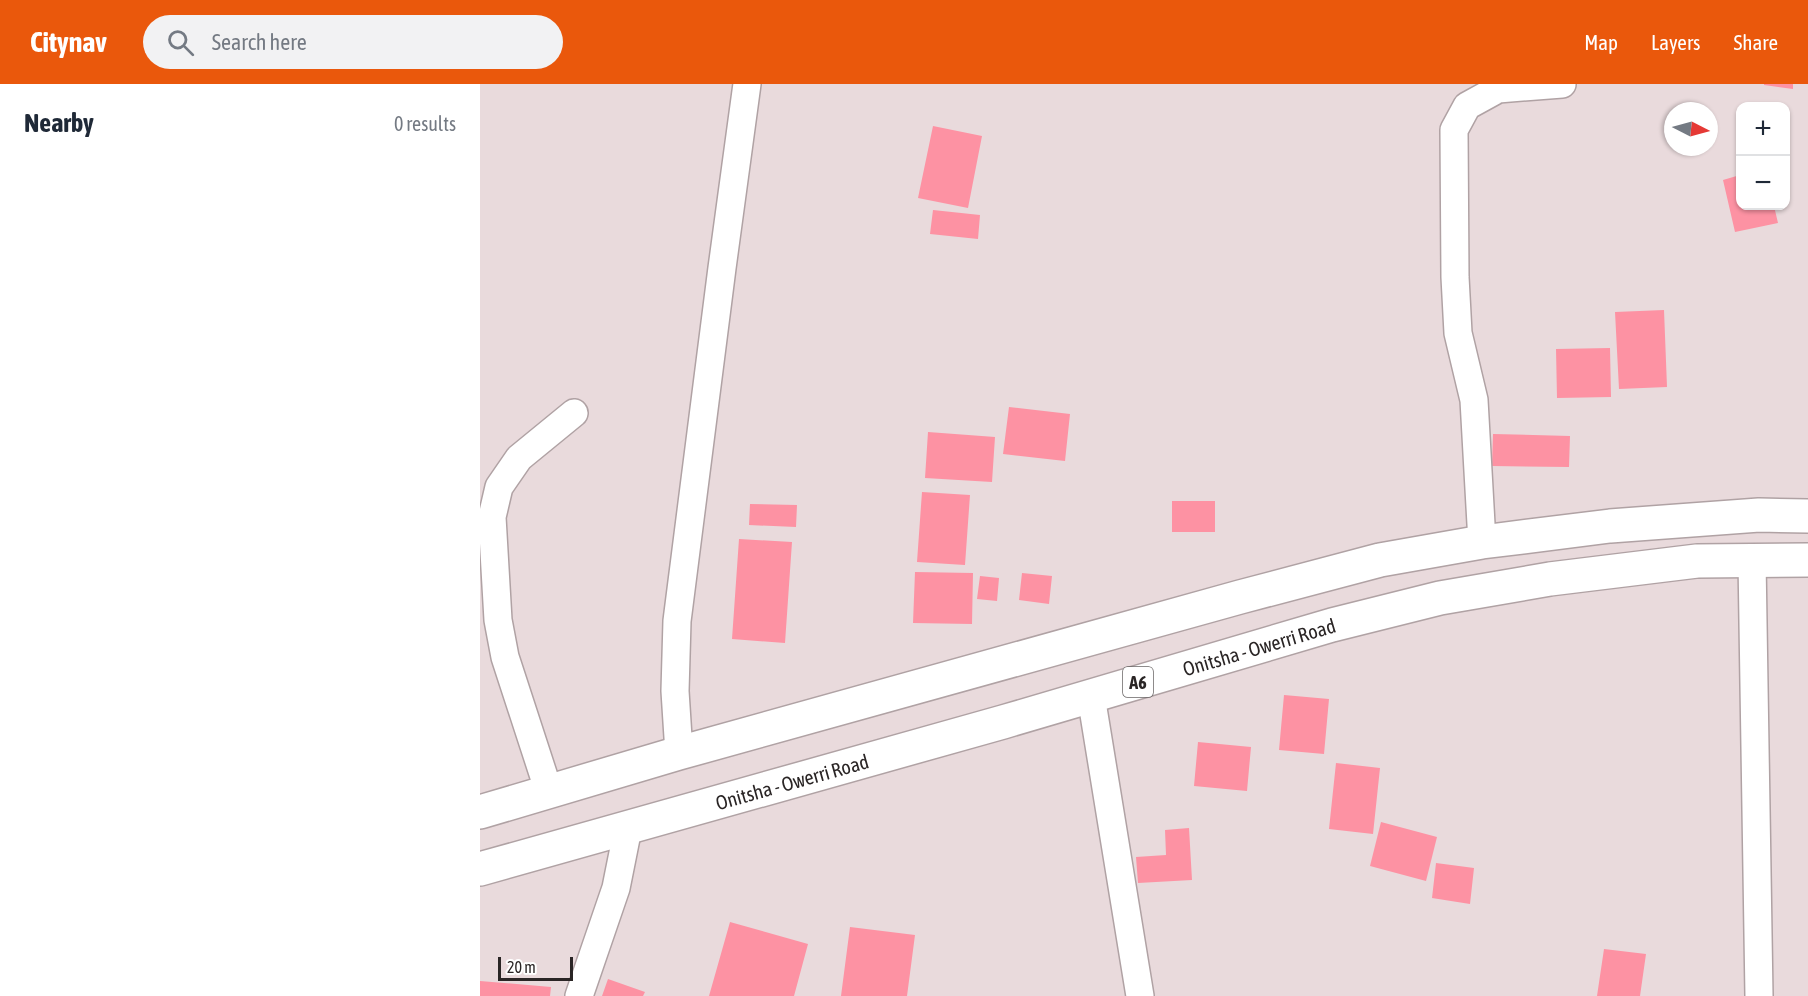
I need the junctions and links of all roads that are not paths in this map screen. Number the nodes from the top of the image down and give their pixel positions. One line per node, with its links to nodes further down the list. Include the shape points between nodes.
1 (747, 84): 10 (street, via 677,621 675,691)
2 (1562, 84): 6 (street, via 1498,89 1467,106 1454,130 1458,333 1474,400)
3 (574, 413): 4 (street)
4 (490, 486): 11 (street, via 498,620 505,657)
5 (1808, 516): 6 (highway, via 1759,515 1610,526)
6 (1482, 542): 10 (highway, via 1380,560)
7 (1752, 560): 8 (highway, Onitsha - Owerri Road / A6); 9 (highway, Onitsha - Owerri Road / A6, via 1698,561 1550,579 1440,598 1332,625); 17 (street)
8 (1808, 560)
9 (1091, 696): 13 (highway, Onitsha - Owerri Road / A6); 16 (street)
10 (679, 753): 11 (highway)
11 (549, 792): 12 (highway)
12 (480, 812)
13 (628, 828): 14 (highway, Onitsha - Owerri Road / A6); 15 (street, via 616,888)
14 (480, 869)
15 (579, 996)
16 (1140, 996)
17 (1759, 996)

